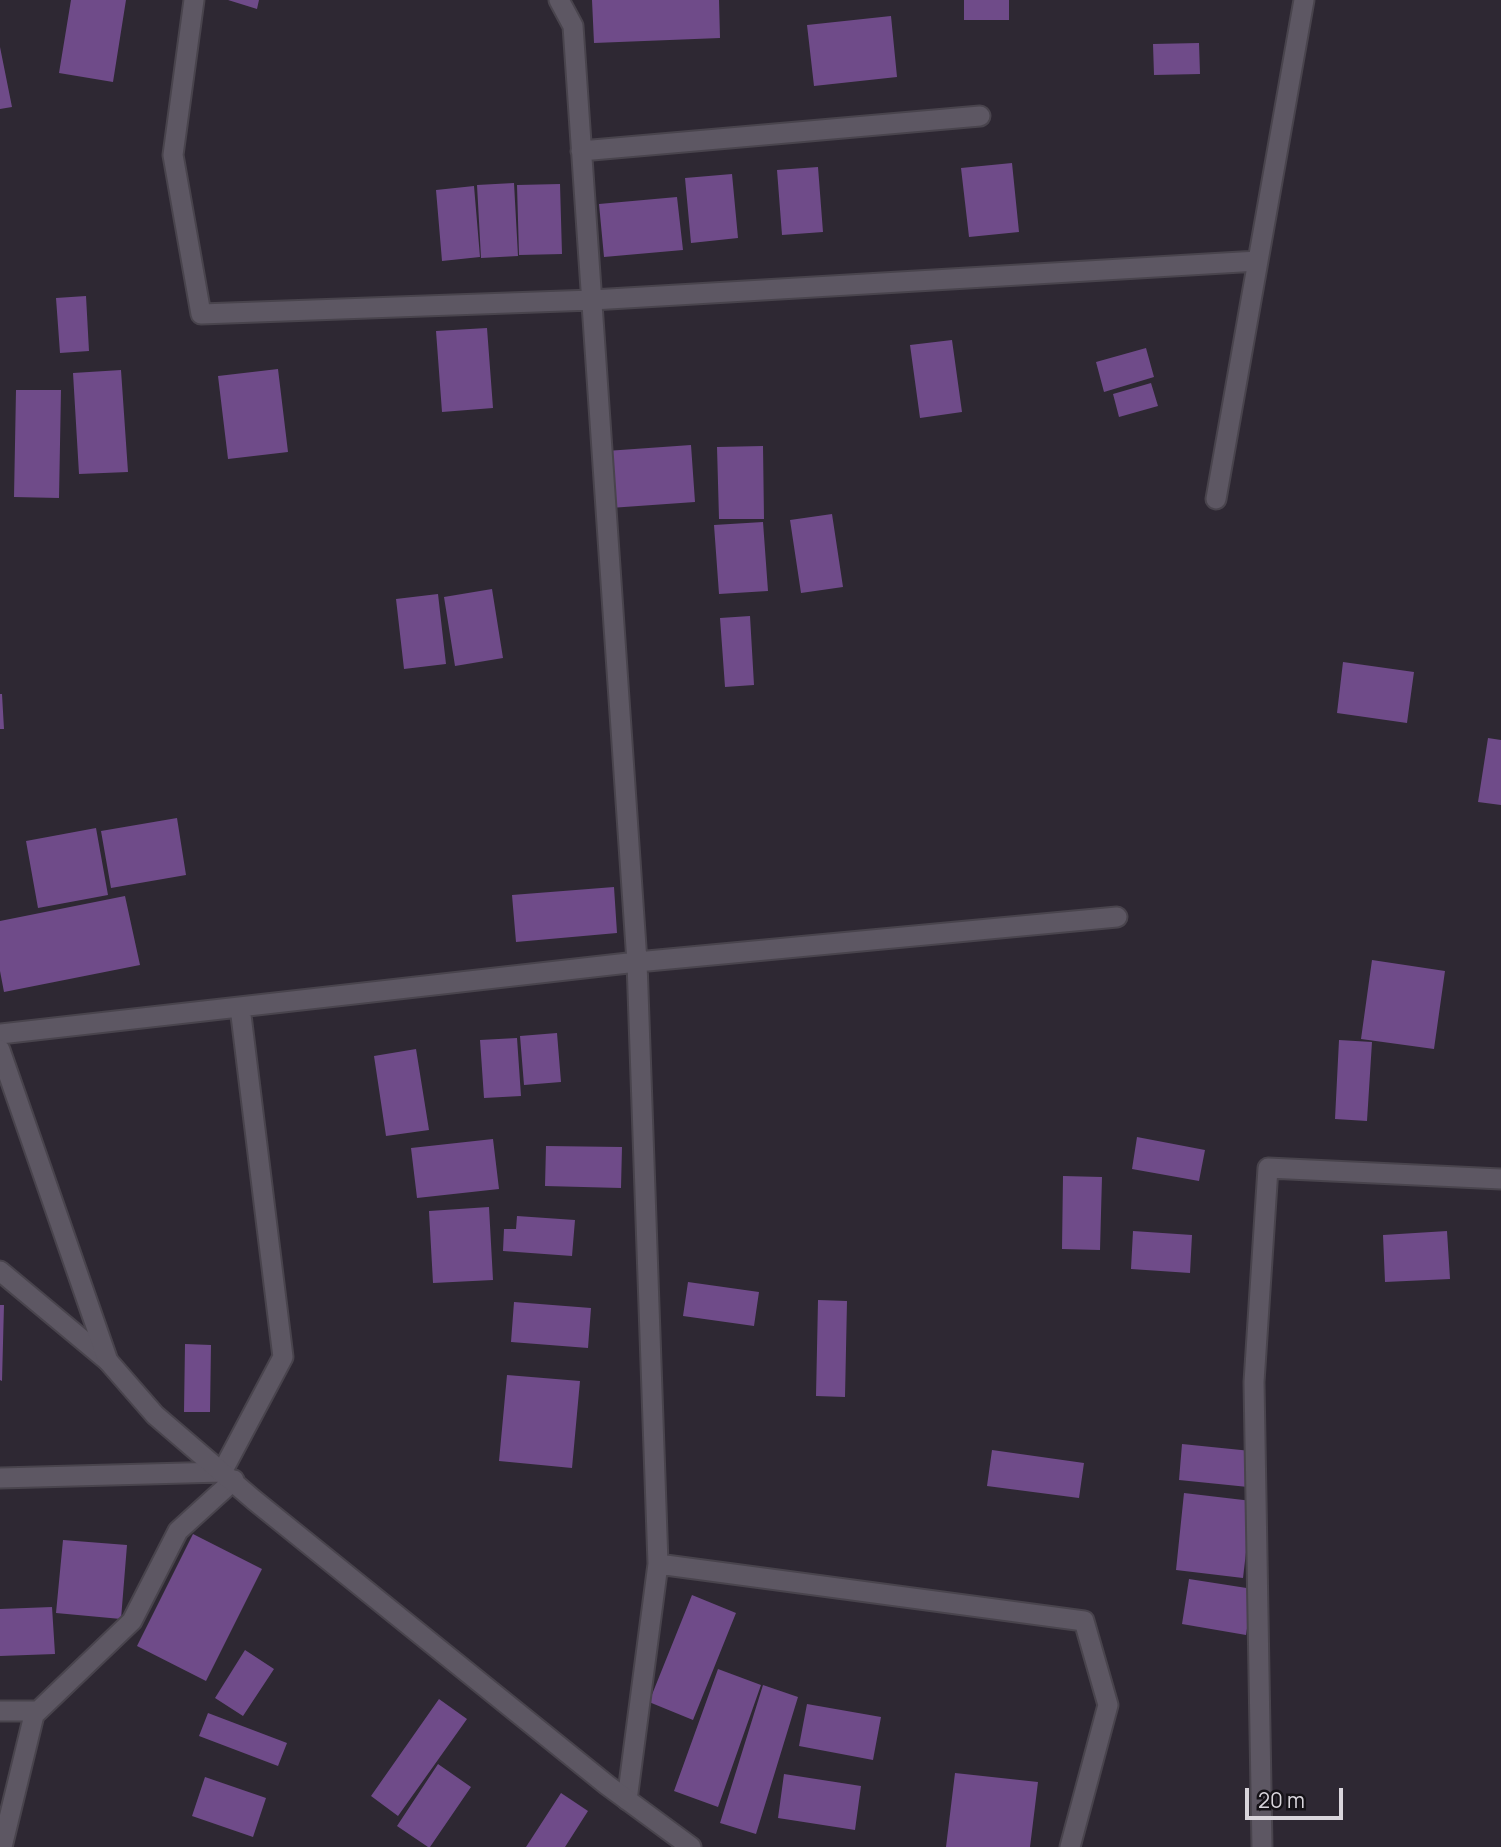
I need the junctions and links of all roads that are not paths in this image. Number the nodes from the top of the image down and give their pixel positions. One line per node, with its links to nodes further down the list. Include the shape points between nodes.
1 (194, 0): 7 (street, via 173,155 201,314)
2 (559, 0): 5 (street, via 573,26)
3 (1304, 0): 6 (street)
4 (980, 116): 5 (street)
5 (582, 150): 7 (street)
6 (1258, 261): 7 (street); 8 (street)
7 (592, 300): 10 (street)
8 (1216, 499)
9 (1117, 917): 10 (street)
10 (637, 962): 11 (street); 19 (street)
11 (240, 1007): 12 (street); 17 (street, via 283,1357)
12 (0, 1034)
13 (0, 1050): 16 (street)
14 (1501, 1179): 26 (street, via 1268,1168 1254,1381)
15 (0, 1270): 16 (street)
16 (108, 1362): 17 (street, via 155,1415)
17 (228, 1476): 18 (street); 21 (street, via 178,1531 132,1621); 22 (street)
18 (0, 1478)
19 (658, 1564): 22 (street); 25 (street, via 1084,1620 1108,1705)
20 (0, 1711): 21 (street)
21 (37, 1711): 23 (street)
22 (627, 1800): 24 (street)
23 (2, 1847)
24 (691, 1847)
25 (1070, 1847)
26 (1262, 1847)

